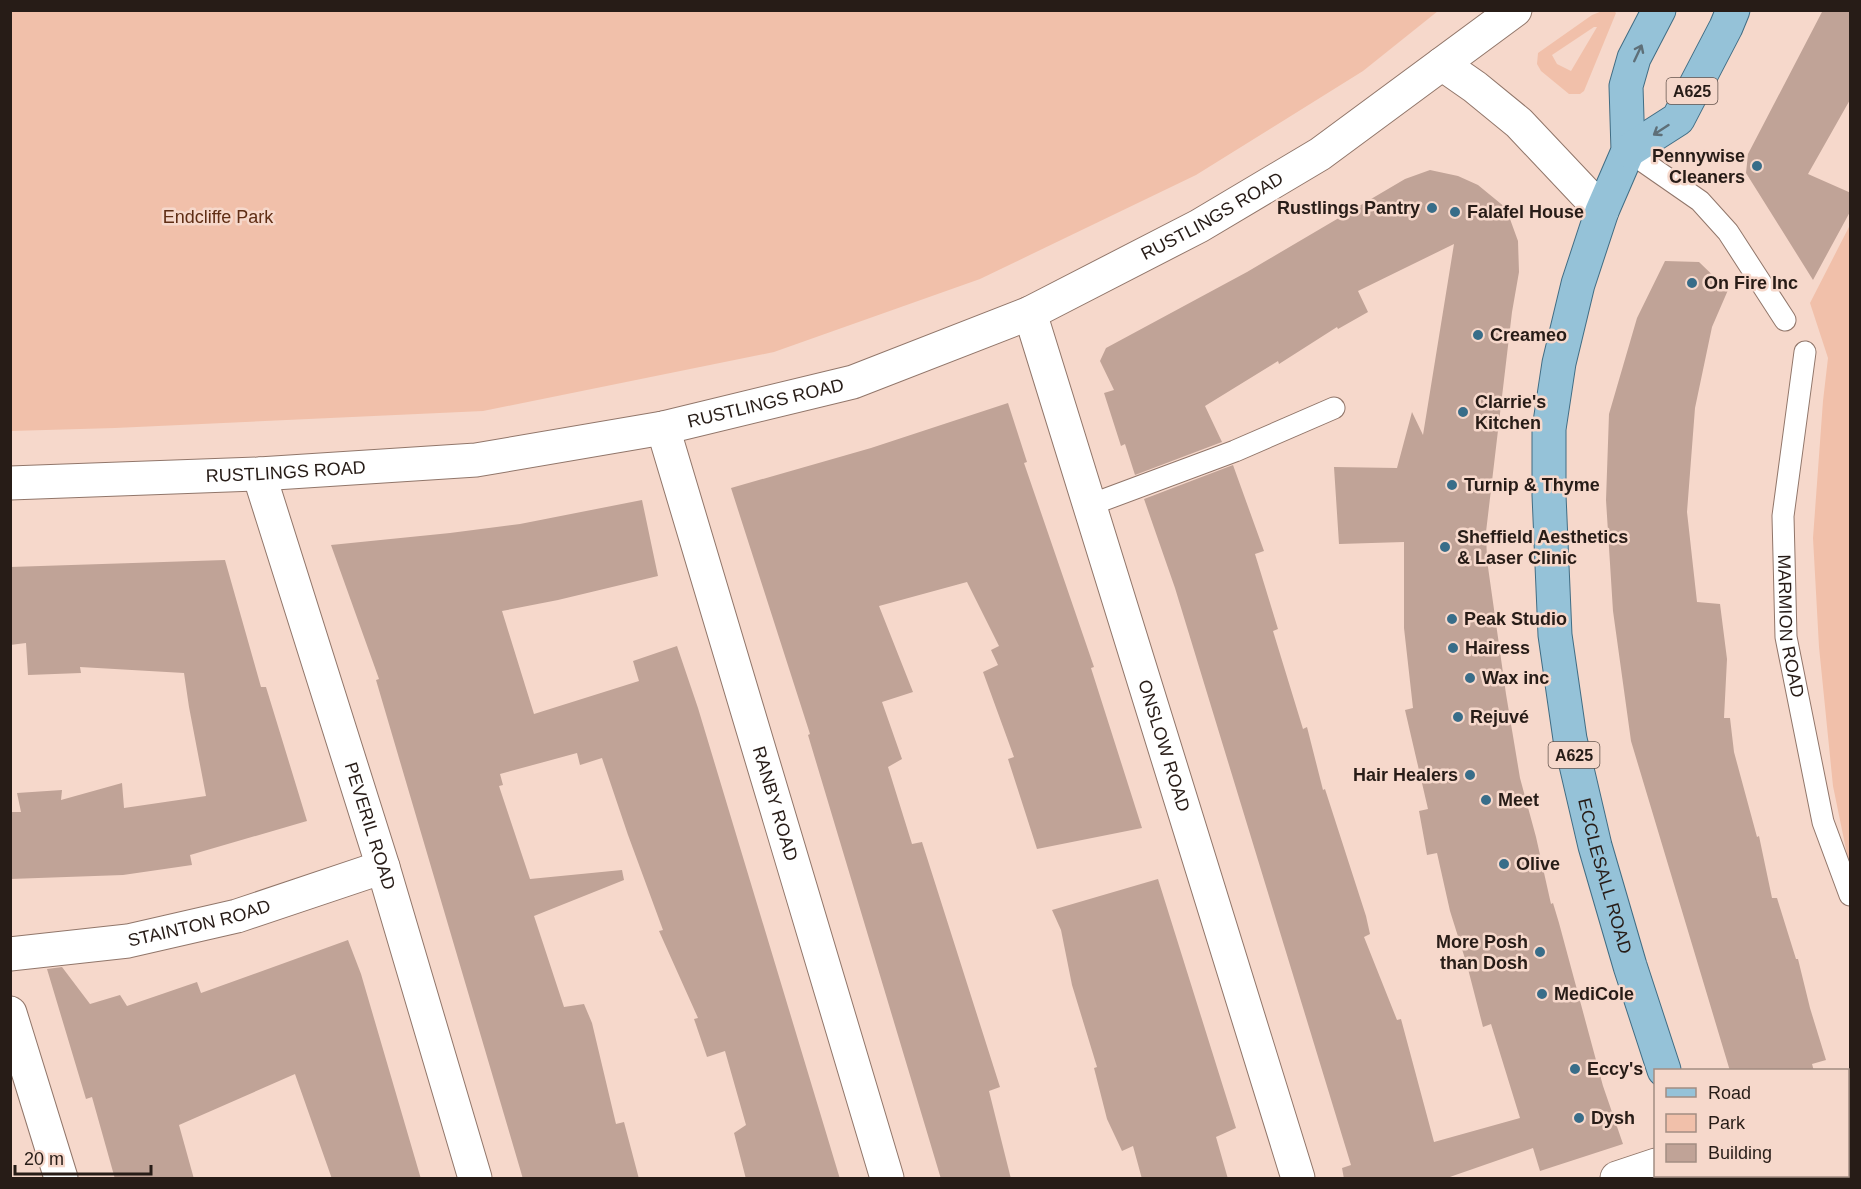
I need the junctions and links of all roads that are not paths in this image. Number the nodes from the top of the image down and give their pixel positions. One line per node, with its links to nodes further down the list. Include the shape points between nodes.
1 (1515, 10): 4 (street, RUSTLINGS ROAD)
2 (1659, 10): 5 (main road, ECCLESALL ROAD / A625, one-way to 2, via 1626,86 1634,58)
3 (1733, 10): 5 (main road, A625, one-way to 5, via 1678,119)
4 (1442, 64): 6 (street, via 1519,123); 7 (street, RUSTLINGS ROAD, via 1320,154 1199,226)
5 (1628, 151): 6 (main road, ECCLESALL ROAD / A625); 8 (lane, via 1700,201 1728,232)
6 (1602, 211): 19 (main road, ECCLESALL ROAD / A625, via 1578,284 1559,363 1549,429 1555,635 1570,739 1595,846)
7 (1030, 313): 11 (street, RUSTLINGS ROAD, via 853,382); 14 (street, ONSLOW ROAD)
8 (1785, 320)
9 (1805, 352): 16 (lane, MARMION ROAD, via 1783,516 1786,637 1823,822)
10 (1334, 408): 14 (lane, via 1235,451)
11 (663, 429): 12 (street, RUSTLINGS ROAD, via 476,460); 23 (street, RANBY ROAD)
12 (259, 474): 13 (street, RUSTLINGS ROAD); 15 (street, PEVERIL ROAD)
13 (10, 483)
14 (1090, 505): 24 (street, ONSLOW ROAD)
15 (383, 867): 17 (street, STAINTON ROAD, via 226,918 128,941); 22 (street, PEVERIL ROAD)
16 (1851, 895)
17 (10, 954)
18 (10, 1013): 21 (street)
19 (1663, 1069)
20 (1654, 1166): 25 (street)
21 (61, 1179)
22 (475, 1179)
23 (886, 1179)
24 (1298, 1179)
25 (1617, 1179)

